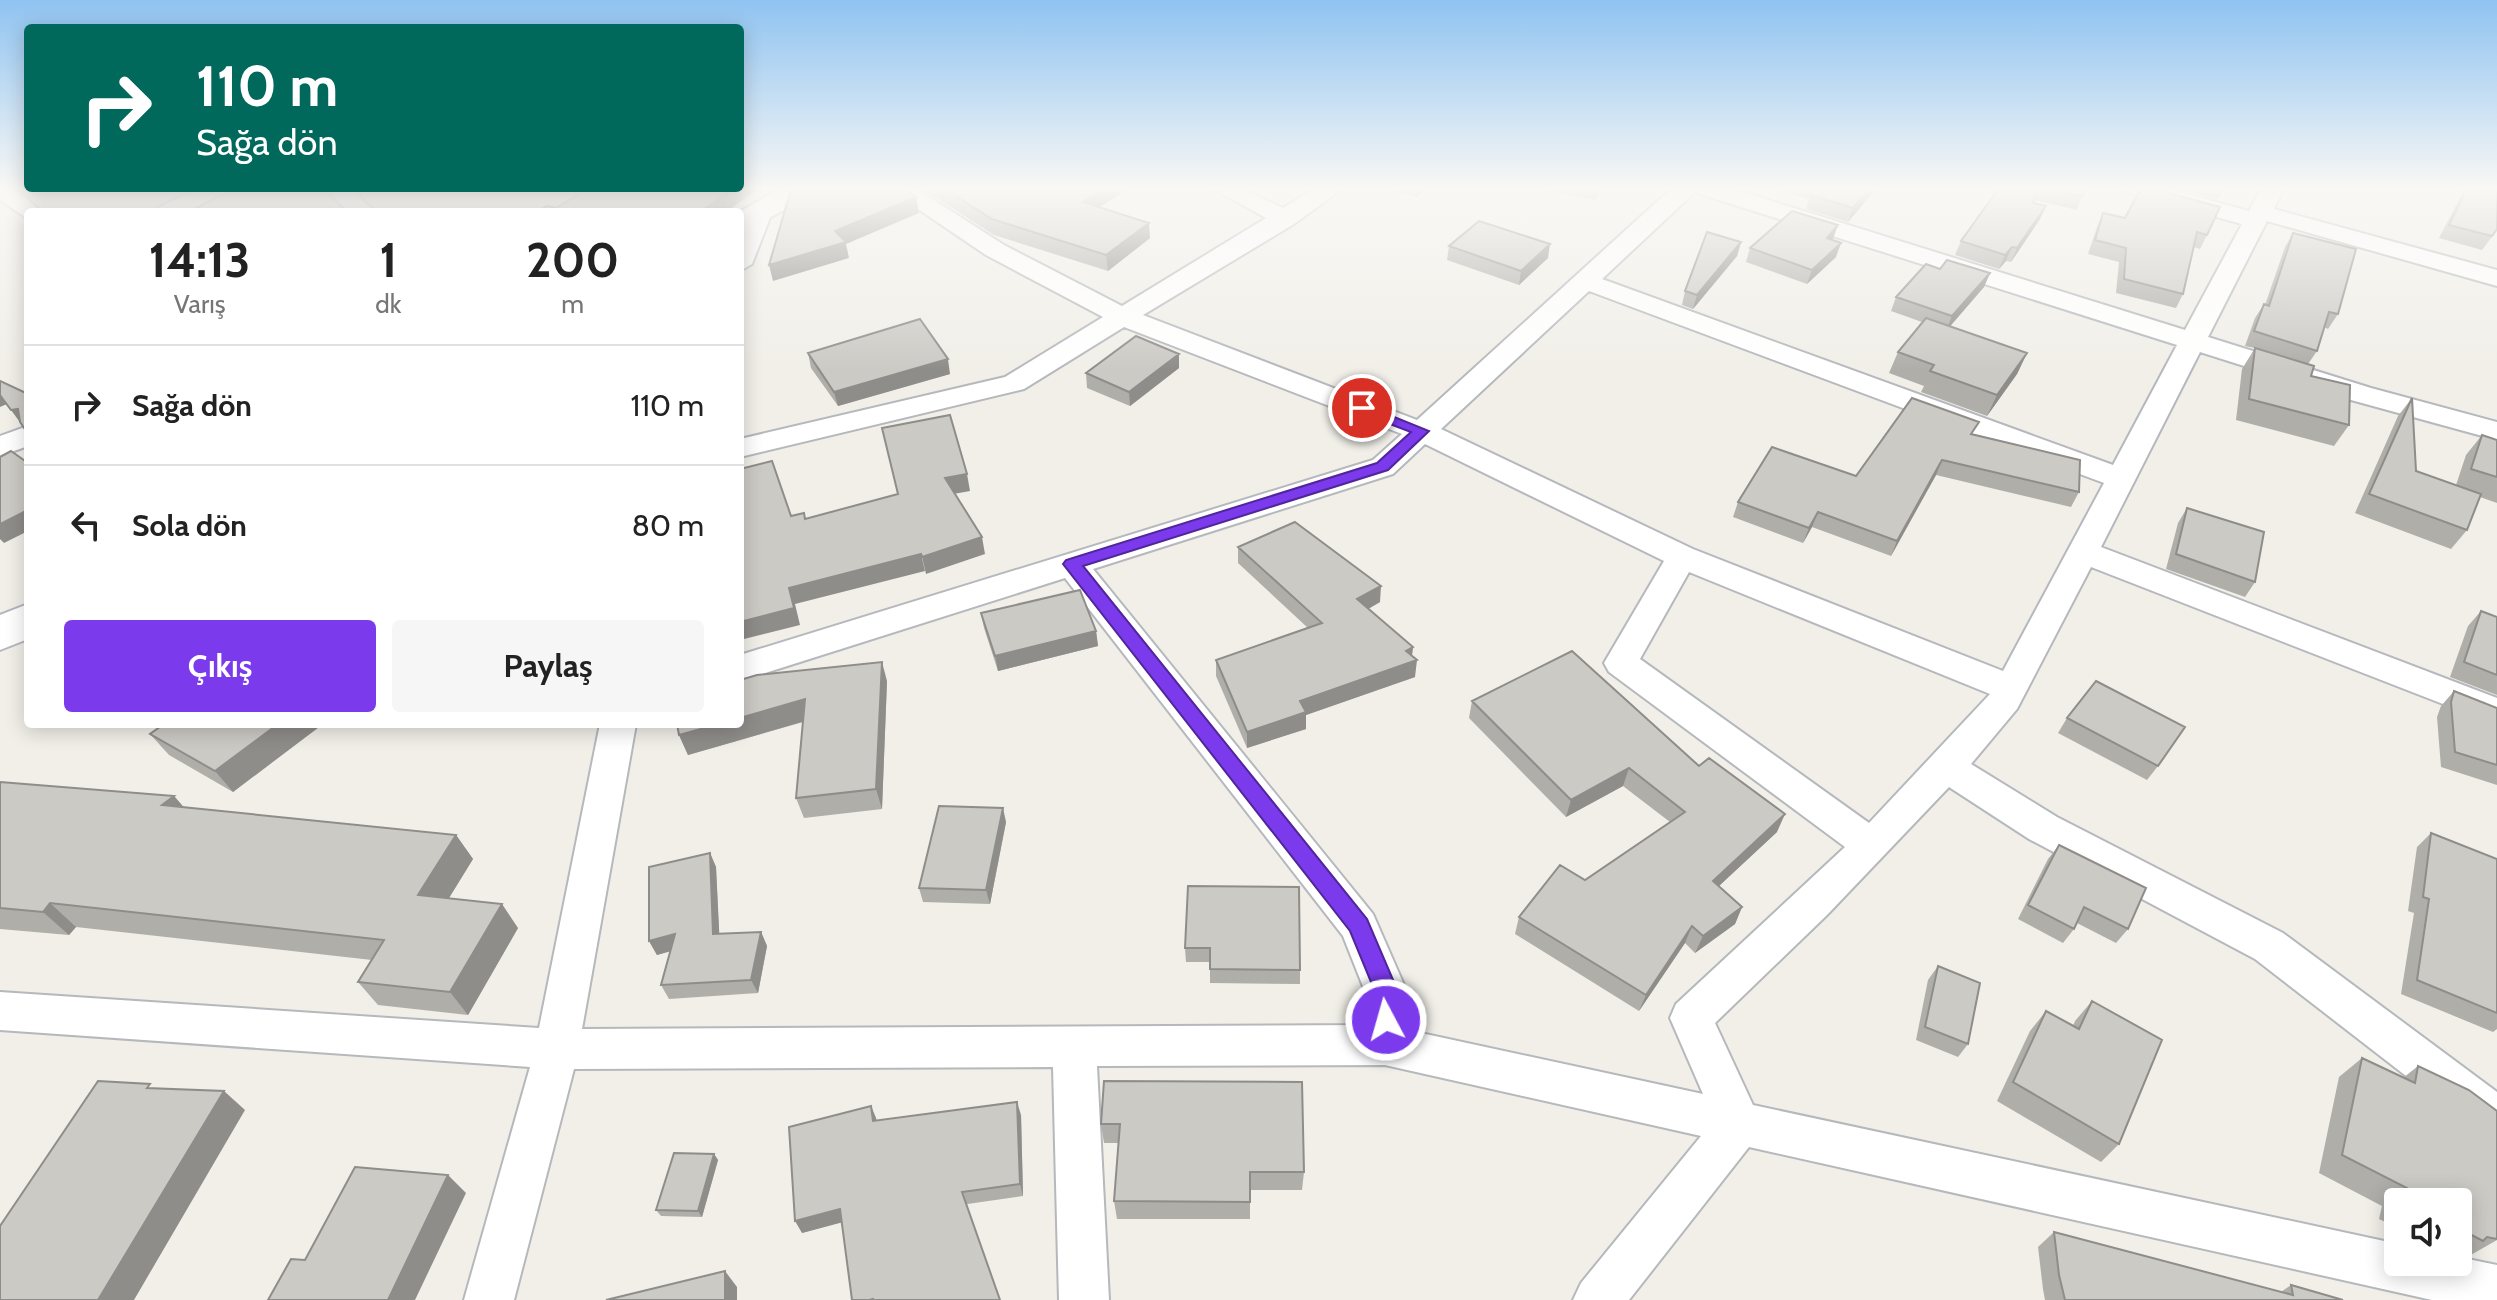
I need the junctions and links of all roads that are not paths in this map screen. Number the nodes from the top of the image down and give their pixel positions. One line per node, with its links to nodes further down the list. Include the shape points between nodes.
1 (993, 249): 9 (street)
2 (1237, 249): 9 (street)
3 (1620, 249): 8 (street)
4 (1897, 249): 10 (street)
5 (2240, 249): 10 (street)
6 (2400, 249): 7 (street)
7 (2497, 278)
8 (1585, 281): 11 (street); 16 (street)
9 (1123, 317): 11 (street); 15 (street, via 1014,383)
10 (2190, 341): 12 (street); 16 (street)
11 (1421, 431): 18 (street); 19 (street, via 1383,467)
12 (2497, 431)
13 (24, 437): 14 (street)
14 (0, 447)
15 (744, 447)
16 (2120, 478): 17 (street)
17 (2082, 552): 23 (street); 24 (street)
18 (1682, 557): 23 (street); 27 (street, via 1621,663)
19 (1072, 564): 22 (street); 29 (street, via 1359,926 1387,994)
20 (24, 621): 21 (street)
21 (0, 635)
22 (744, 667)
23 (2011, 688): 26 (street)
24 (2497, 712)
25 (617, 728): 31 (street)
26 (1948, 768): 27 (street); 32 (street, via 2043,828 2269,946)
27 (1871, 845): 33 (street, via 1691,1018)
28 (0, 1011): 31 (street)
29 (1385, 1045): 30 (street); 33 (street)
30 (1074, 1047): 31 (street); 37 (street)
31 (557, 1049): 36 (street)
32 (2497, 1119)
33 (1739, 1124): 34 (street); 35 (street)
34 (2497, 1290)
35 (1607, 1297)
36 (489, 1300)
37 (1084, 1300)

